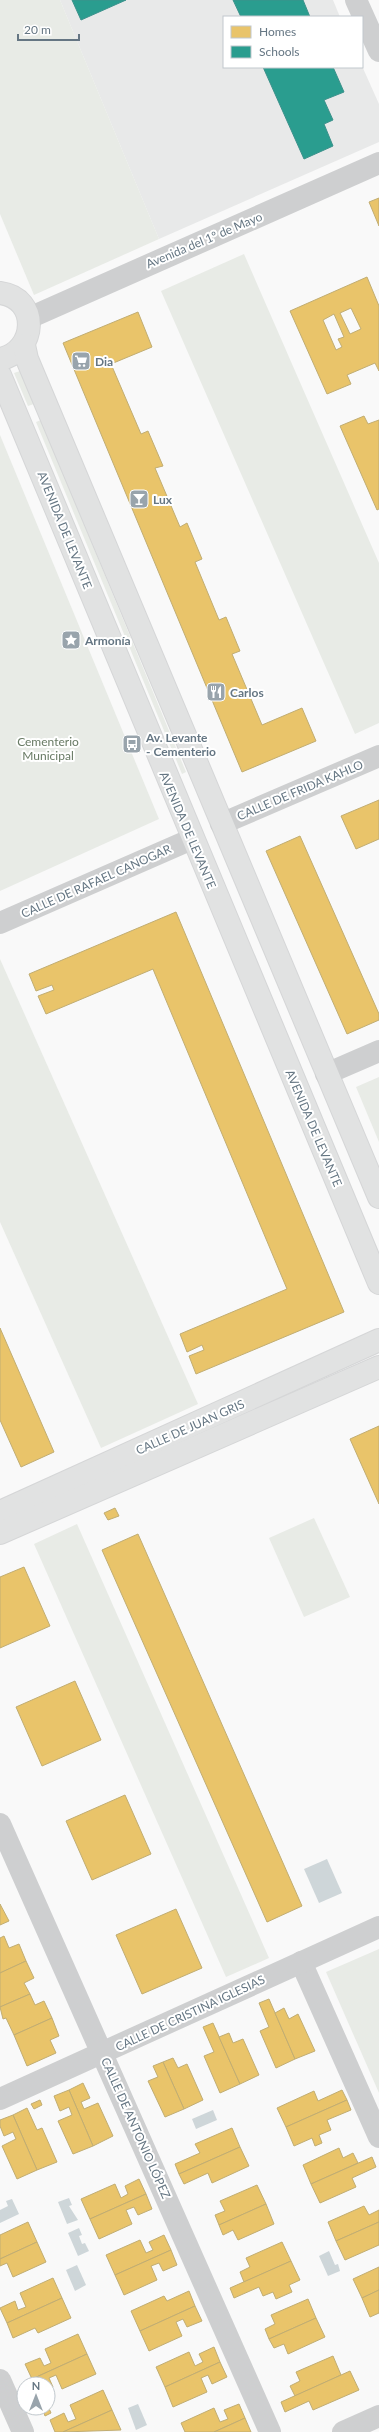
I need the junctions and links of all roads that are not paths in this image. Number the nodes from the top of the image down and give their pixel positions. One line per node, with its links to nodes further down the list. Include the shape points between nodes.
1 (356, 0): 2 (street)
2 (379, 51)
3 (379, 163): 5 (street, Avenida del 1º de Mayo)
4 (2, 291): 5 (street, via 20,302)
5 (29, 318): 6 (street, via 29,333)
6 (24, 345): 7 (street, via 9,357); 10 (street, via 27,359)
7 (0, 359)
8 (0, 375): 11 (street, AVENIDA DE LEVANTE)
9 (379, 756): 10 (street, CALLE DE FRIDA KAHLO)
10 (221, 824): 14 (street)
11 (192, 839): 12 (street, CALLE DE RAFAEL CANOGAR); 16 (street, AVENIDA DE LEVANTE)
12 (0, 923)
13 (379, 1051): 14 (street)
14 (326, 1074): 15 (street)
15 (379, 1197)
16 (379, 1283)
17 (379, 1340): 19 (street, CALLE DE JUAN GRIS)
18 (379, 1367): 20 (street, CALLE DE JUAN GRIS)
19 (0, 1512)
20 (0, 1533)
21 (0, 1824): 24 (street, CALLE DE ANTONIO LÓPEZ)
22 (379, 1927): 23 (street, CALLE DE CRISTINA IGLESIAS)
23 (301, 1962): 24 (street, CALLE DE CRISTINA IGLESIAS); 26 (street)
24 (103, 2053): 25 (street, CALLE DE CRISTINA IGLESIAS); 30 (street, CALLE DE ANTONIO LÓPEZ)
25 (0, 2099)
26 (379, 2137)
27 (0, 2380): 29 (street)
28 (379, 2416): 31 (street)
29 (23, 2432)
30 (270, 2432)
31 (343, 2432)

